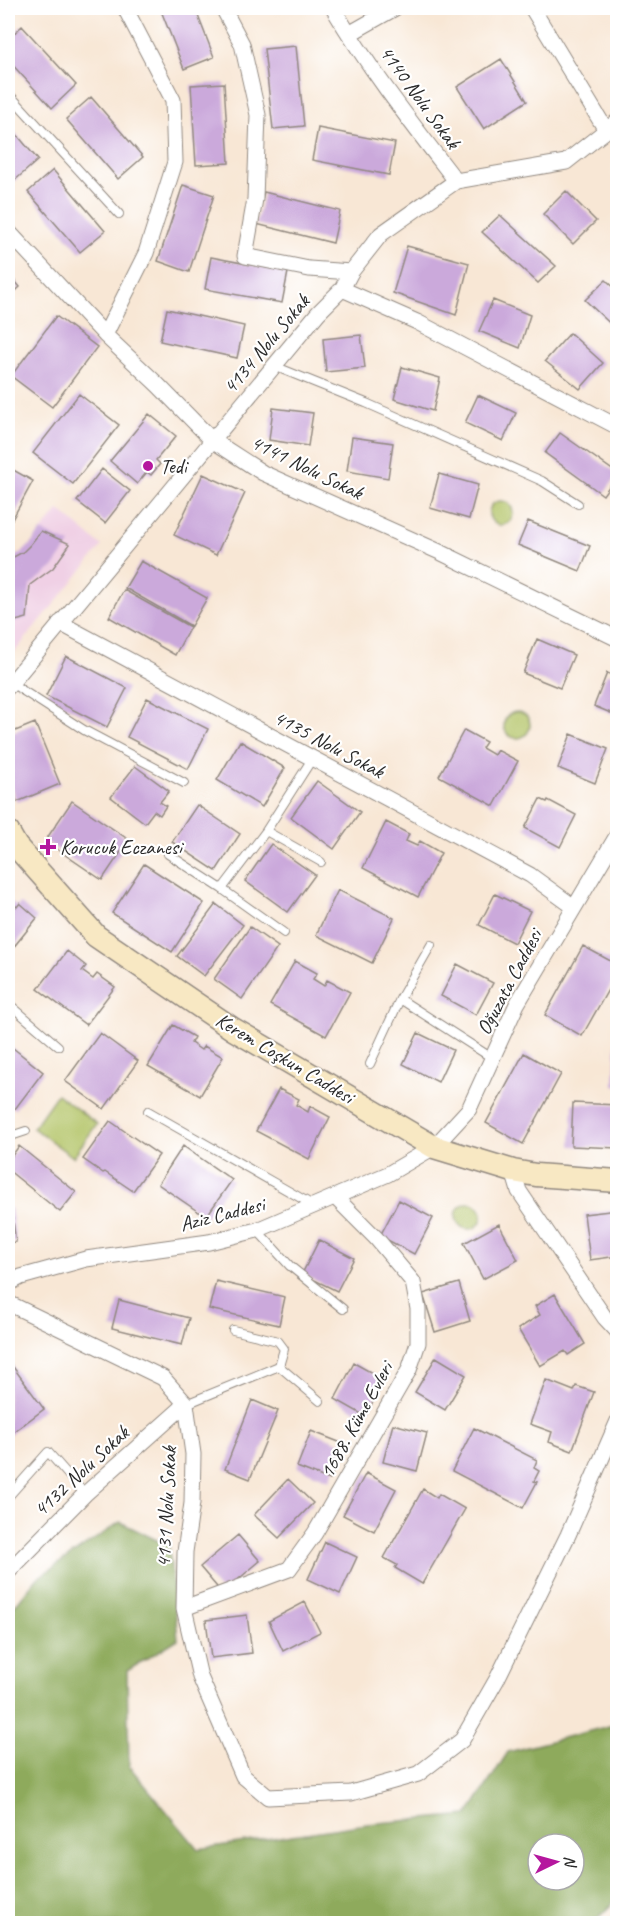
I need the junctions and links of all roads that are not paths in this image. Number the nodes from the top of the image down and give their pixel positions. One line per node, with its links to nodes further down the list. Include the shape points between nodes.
1 (125, 8): 14 (street, via 173,100 175,162 146,253)
2 (223, 8): 12 (street, via 242,44 258,116 255,200 245,256 309,269)
3 (333, 8): 6 (street, 4140 Nolu Sokak)
4 (395, 8): 6 (street)
5 (532, 8): 8 (street)
6 (349, 34): 9 (street, 4140 Nolu Sokak, via 394,101)
7 (8, 93): 10 (lane)
8 (612, 125): 9 (street, 4134 Nolu Sokak, via 566,162)
9 (456, 181): 12 (street, 4134 Nolu Sokak, via 381,234)
10 (119, 214)
11 (8, 231): 14 (street, 4141 Nolu Sokak)
12 (351, 272): 13 (street, 4134 Nolu Sokak)
13 (342, 289): 15 (street, 4134 Nolu Sokak); 16 (street, via 417,322)
14 (105, 335): 17 (street, 4141 Nolu Sokak)
15 (274, 366): 17 (street, 4134 Nolu Sokak); 18 (lane, via 542,481)
16 (618, 427)
17 (212, 440): 19 (street, 4134 Nolu Sokak); 20 (street, 4141 Nolu Sokak, via 263,473 442,553)
18 (578, 504)
19 (60, 623): 21 (street, 4134 Nolu Sokak); 22 (street, 4135 Nolu Sokak)
20 (618, 639)
21 (9, 685): 23 (lane)
22 (312, 759): 24 (lane); 31 (street, 4135 Nolu Sokak, via 530,874)
23 (184, 783)
24 (266, 831): 29 (lane); 30 (lane)
25 (618, 834): 27 (street, Oğuzata Caddesi)
26 (10, 843): 42 (street, Kerem Coşkun Caddesi, via 96,936 233,1029)
27 (612, 852): 31 (street, Oğuzata Caddesi)
28 (168, 854): 30 (lane)
29 (321, 862)
30 (222, 889): 32 (lane)
31 (574, 907): 37 (street, Oğuzata Caddesi, via 517,1004)
32 (284, 933)
33 (430, 945): 34 (lane)
34 (400, 999): 37 (lane); 38 (lane)
35 (8, 1003): 36 (lane)
36 (58, 1046)
37 (492, 1058): 42 (street, Oğuzata Caddesi, via 469,1109)
38 (370, 1064)
39 (148, 1111): 46 (lane)
40 (26, 1131): 41 (lane)
41 (8, 1137)
42 (434, 1147): 43 (street, Kerem Coşkun Caddesi); 45 (street, Aziz Caddesi, via 388,1174)
43 (513, 1172): 44 (street, Kerem Coşkun Caddesi); 52 (street, via 519,1191)
44 (618, 1181)
45 (335, 1197): 46 (street, Aziz Caddesi); 60 (street, 1688. Küme Evleri, via 413,1282 418,1343 412,1361 315,1533 289,1569)
46 (315, 1206): 47 (street, Aziz Caddesi)
47 (257, 1230): 48 (street, Aziz Caddesi, via 209,1242 86,1259); 50 (lane, via 290,1266)
48 (8, 1284)
49 (8, 1303): 55 (street, via 163,1378)
50 (343, 1309)
51 (233, 1330): 53 (lane, via 278,1341 284,1349)
52 (618, 1332)
53 (279, 1366): 54 (lane); 55 (lane)
54 (320, 1401)
55 (186, 1404): 57 (street, 4132 Nolu Sokak); 60 (street, 4131 Nolu Sokak, via 193,1454 192,1503 184,1552)
56 (618, 1422): 60 (street, 4131 Nolu Sokak, via 497,1679 462,1740 417,1774 351,1793 268,1797 243,1776 200,1677)
57 (85, 1494): 58 (lane, via 48,1452); 59 (street, 4132 Nolu Sokak)
58 (8, 1497)
59 (8, 1572)
60 (184, 1608)

